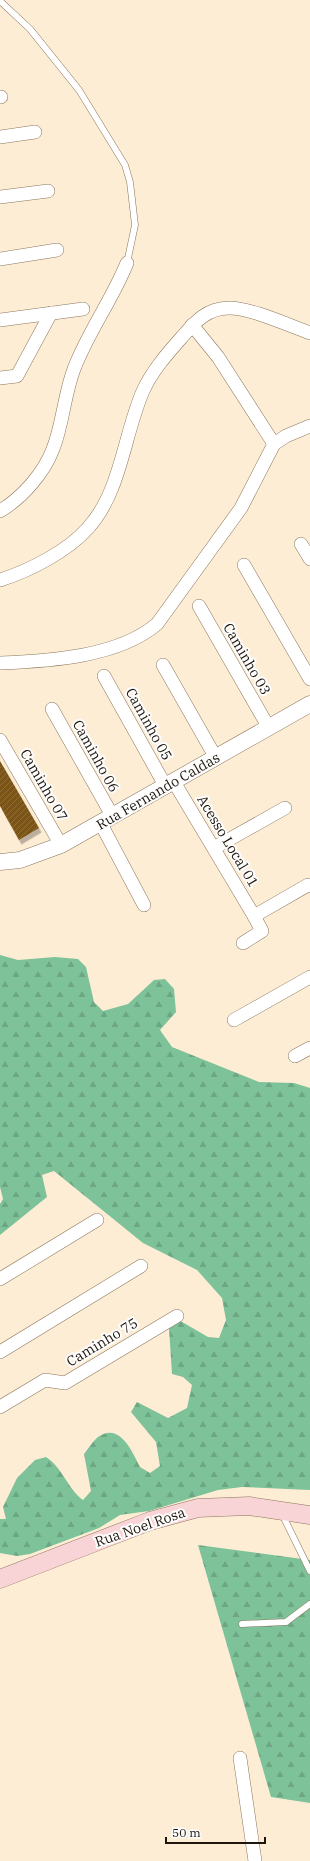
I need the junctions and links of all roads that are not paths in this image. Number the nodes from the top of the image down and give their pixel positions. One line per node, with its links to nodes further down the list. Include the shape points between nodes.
1 (0, 1): 8 (lane, via 30,30 79,90 125,165 130,182 134,225)
2 (35, 132): 3 (street)
3 (0, 137)
4 (48, 191): 5 (street)
5 (0, 197)
6 (57, 250): 7 (street)
7 (0, 258)
8 (127, 263): 17 (street, via 116,290 85,344 74,370 53,450 41,473 23,493)
9 (83, 309): 10 (street)
10 (51, 313): 11 (street); 14 (street, via 17,376)
11 (0, 320)
12 (192, 325): 13 (street, via 200,317 228,308 242,309); 16 (street, via 218,357); 21 (street, via 154,371 143,390 122,461 101,509 88,528 70,545 50,557)
13 (310, 332)
14 (0, 378)
15 (310, 426): 16 (street)
16 (274, 444): 23 (street, via 241,508 157,624 146,634 87,654 56,660)
17 (0, 511)
18 (301, 544): 19 (street)
19 (310, 559)
20 (244, 565): 26 (street)
21 (0, 580)
22 (199, 606): 29 (street, Caminho 03)
23 (0, 663)
24 (163, 665): 31 (street)
25 (104, 676): 32 (street, Caminho 05)
26 (310, 678)
27 (310, 704): 29 (street, Rua Fernando Caldas)
28 (52, 709): 34 (street, Caminho 06)
29 (268, 728): 31 (street, Rua Fernando Caldas)
30 (0, 740): 35 (street, Caminho 07)
31 (216, 758): 32 (street, Rua Fernando Caldas)
32 (170, 784): 34 (street, Rua Fernando Caldas); 36 (street, Acesso Local 01)
33 (285, 808): 36 (street)
34 (107, 821): 35 (street, Rua Fernando Caldas); 39 (street, Caminho 06)
35 (61, 846): 37 (street, Rua Fernando Caldas, via 20,860)
36 (214, 848): 40 (street, Acesso Local 01)
37 (0, 862)
38 (310, 886): 40 (street)
39 (144, 905)
40 (254, 916): 41 (street, Acesso Local 01, via 262,931)
41 (243, 943)
42 (310, 977): 43 (street)
43 (234, 1020)
44 (310, 1048): 45 (street)
45 (295, 1056)
46 (97, 1220): 48 (street)
47 (141, 1266): 50 (street)
48 (0, 1279)
49 (177, 1316): 51 (street, Caminho 75, via 65,1383 45,1380)
50 (0, 1352)
51 (0, 1407)
52 (281, 1510): 53 (main road, Rua Noel Rosa); 54 (lane); 55 (main road, Rua Noel Rosa, via 224,1506 198,1508 173,1514)
53 (310, 1515)
54 (310, 1571)
55 (0, 1579)
56 (310, 1604): 57 (lane, via 286,1622)
57 (242, 1624)
58 (240, 1758): 59 (street)
59 (255, 1861)

